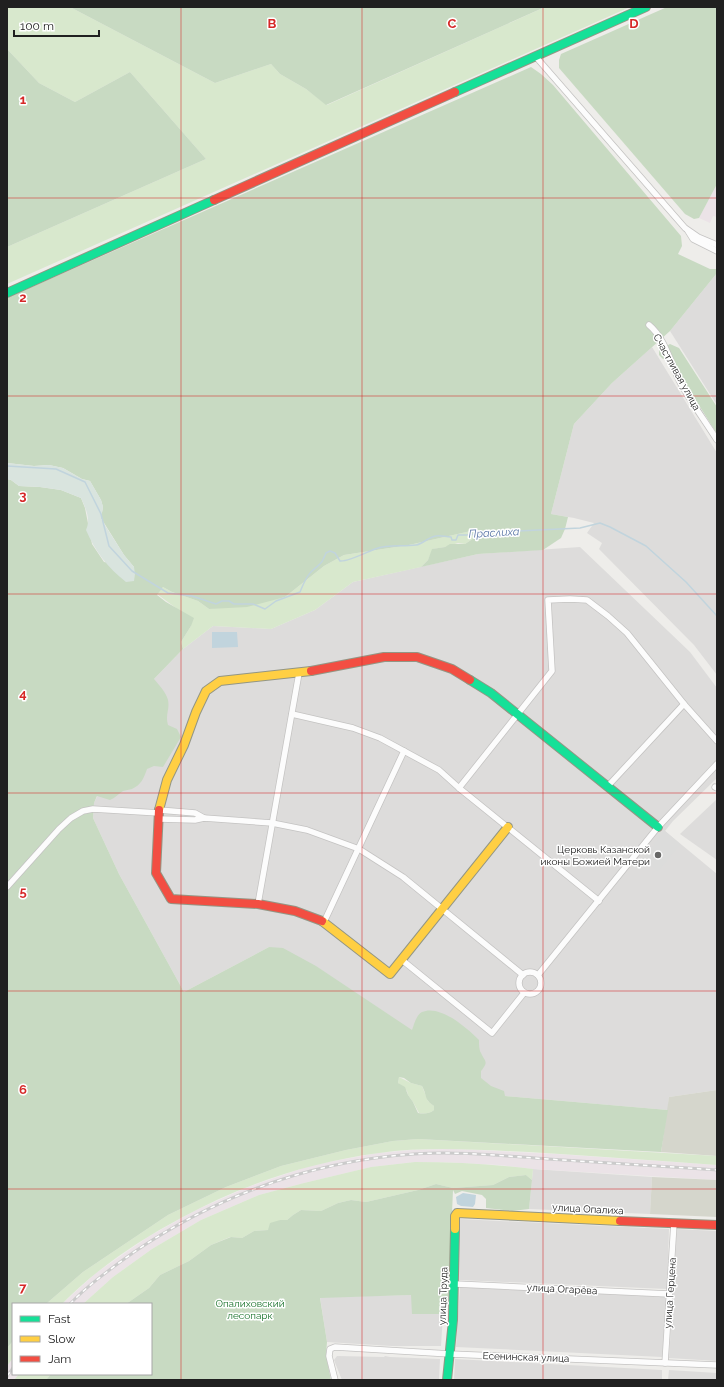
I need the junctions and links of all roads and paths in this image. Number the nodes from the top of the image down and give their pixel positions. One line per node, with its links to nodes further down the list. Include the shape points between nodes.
1 (646, 7): 2 (street)
2 (536, 57): 3 (street); 6 (street)
3 (688, 230): 4 (street); 5 (street, via 690,237)
4 (717, 245)
5 (717, 251)
6 (7, 293)
7 (649, 325): 8 (street, Счастливая улица, via 663,343 681,383)
8 (717, 440)
9 (299, 673): 11 (street); 12 (street, via 384,657 417,657 452,669 491,694); 18 (street, via 220,681 206,691 167,780)
10 (684, 704): 12 (street, via 627,633 608,616 587,600 548,600 552,671); 13 (street); 16 (street)
11 (292, 714): 14 (street, via 353,728); 20 (street)
12 (517, 716): 16 (street); 17 (street)
13 (717, 742)
14 (404, 751): 17 (street, via 439,770); 23 (street)
15 (717, 764): 22 (street)
16 (607, 787): 22 (street)
17 (459, 788): 21 (street)
18 (159, 814): 19 (street, via 195,820); 19 (street, via 195,813); 24 (street, via 94,809 83,811 59,829); 26 (street, via 156,872 171,899)
19 (204, 818): 20 (street)
20 (272, 822): 23 (street, via 307,830); 26 (street)
21 (508, 827): 25 (street); 27 (street)
22 (658, 827): 25 (street)
23 (359, 849): 27 (street, via 403,877); 28 (street)
24 (7, 887)
25 (599, 901): 31 (street)
26 (258, 904): 28 (street, via 295,911)
27 (442, 910): 29 (street); 30 (street)
28 (324, 922): 29 (street, via 390,974)
29 (402, 960): 32 (street, via 492,1033)
30 (523, 975): 31 (street, via 533,972); 32 (street, via 519,981)
31 (538, 975): 32 (street, via 541,987 537,992)
32 (524, 993)
33 (457, 1213): 34 (street, улица Опалиха); 36 (street, улица Труда)
34 (674, 1223): 35 (street, улица Опалиха); 37 (street, улица Герцена)
35 (717, 1225)
36 (455, 1284): 37 (street, улица Огарёва); 38 (street, улица Труда)
37 (669, 1294): 39 (street, улица Герцена)
38 (450, 1354): 39 (street, Есенинская улица); 41 (street, Есенинская улица, via 335,1347 330,1349 329,1356); 42 (street, улица Труда)
39 (665, 1363): 40 (street, Есенинская улица)
40 (717, 1365)
41 (334, 1380)
42 (448, 1380)

